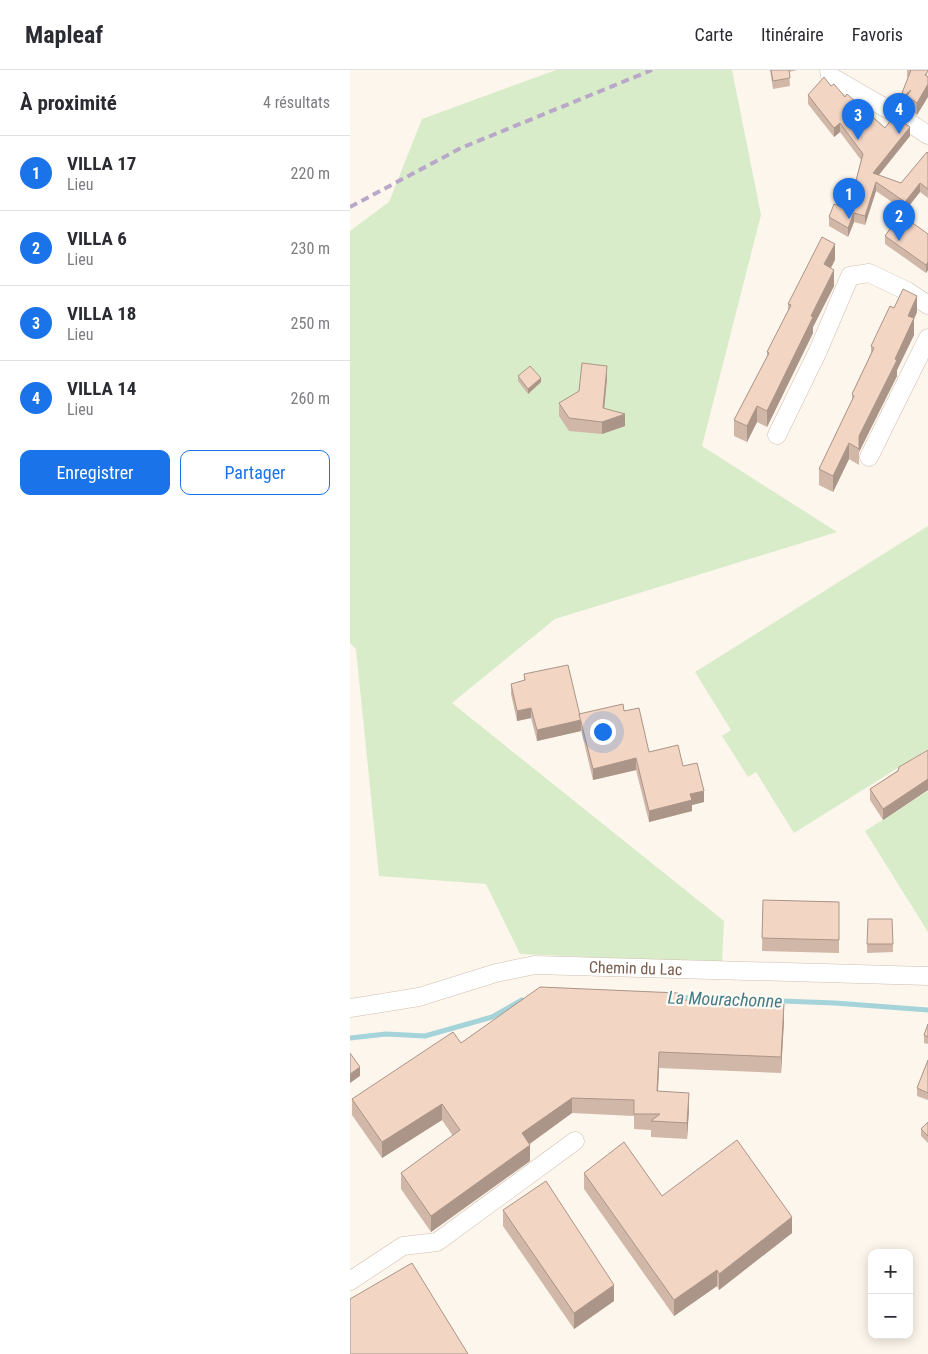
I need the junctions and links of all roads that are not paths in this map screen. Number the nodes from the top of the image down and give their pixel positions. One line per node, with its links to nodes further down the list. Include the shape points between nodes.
1 (829, 70): 2 (street, via 830,76)
2 (928, 135)
3 (928, 305): 5 (street, via 869,273 850,276)
4 (928, 338): 6 (street)
5 (777, 435)
6 (869, 457)
7 (928, 976): 8 (street, Chemin du Lac, via 534,965 419,996)
8 (350, 1008)
9 (575, 1141): 10 (street, via 437,1242 403,1246)
10 (350, 1281)

